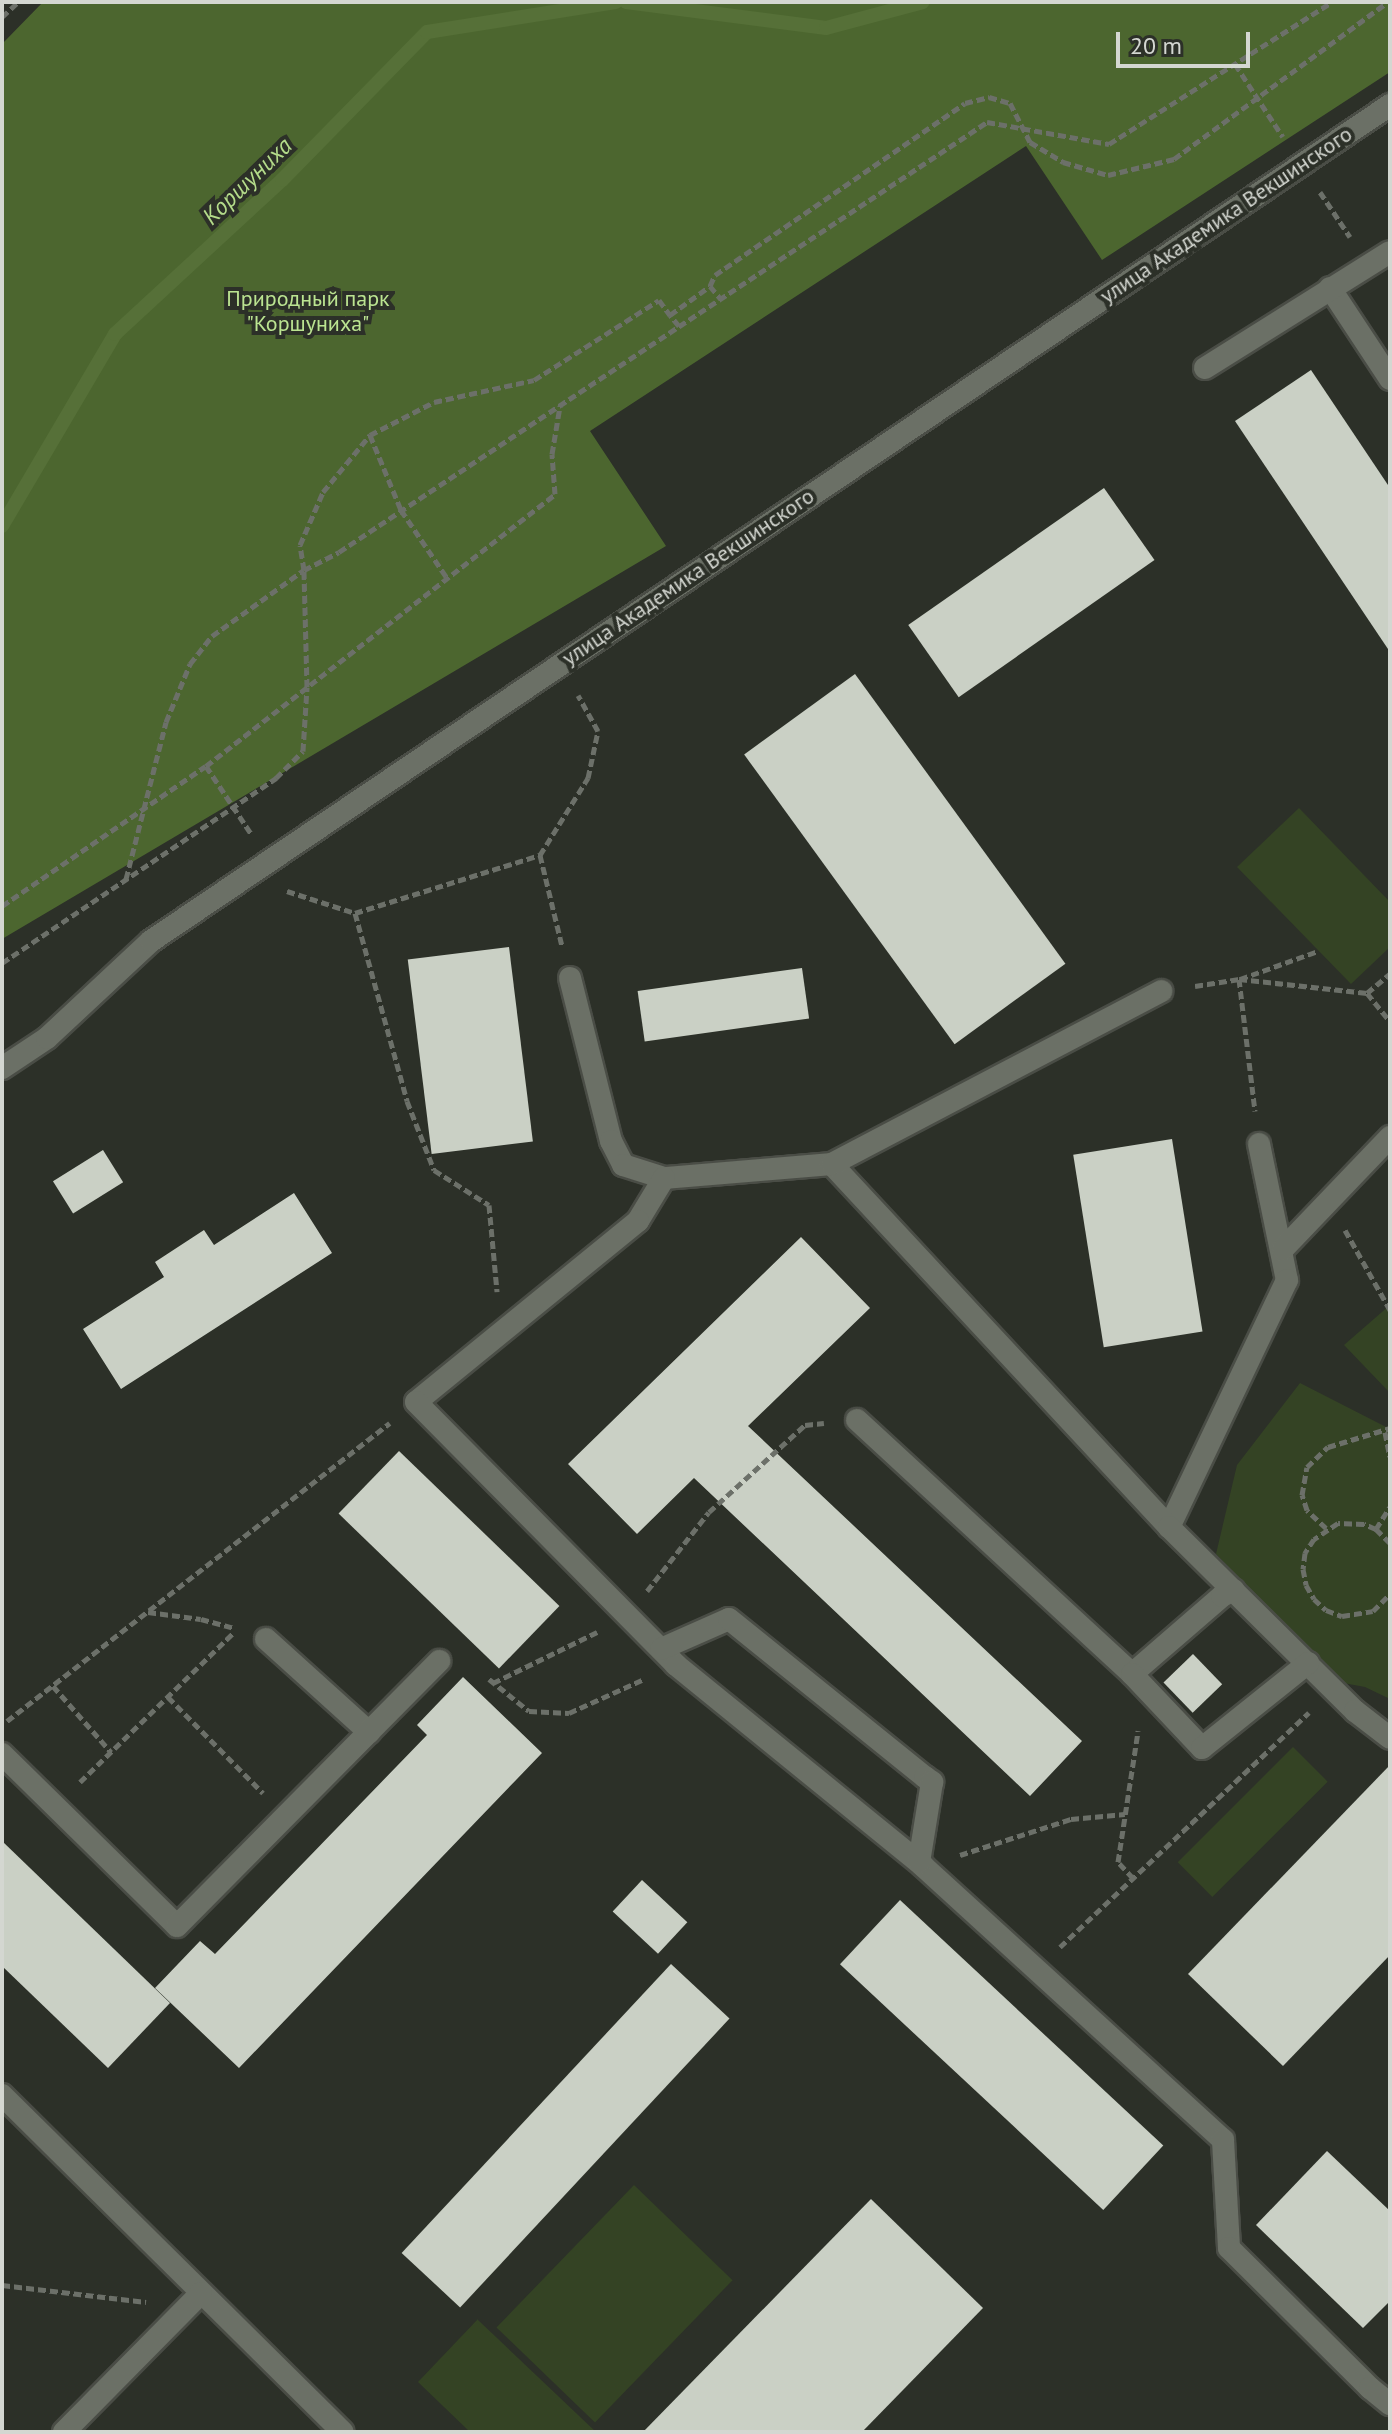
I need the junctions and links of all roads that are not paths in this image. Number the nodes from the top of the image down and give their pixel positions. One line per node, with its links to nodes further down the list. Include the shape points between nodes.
1 (1390, 105): 8 (street, улица Академика Векшинского, via 151,941 47,1038)
2 (1390, 252): 3 (street)
3 (1330, 288): 4 (street); 5 (street)
4 (1205, 368)
5 (1390, 379)
6 (570, 978): 12 (street, via 611,1141 623,1165)
7 (1161, 991): 11 (street)
8 (2, 1068)
9 (1390, 1137): 13 (street)
10 (1259, 1144): 13 (street)
11 (832, 1164): 12 (street); 15 (street)
12 (664, 1178): 18 (street, via 638,1221 416,1402)
13 (1283, 1249): 15 (street, via 1287,1280)
14 (857, 1420): 21 (street)
15 (1169, 1527): 16 (street)
16 (1234, 1590): 20 (street); 21 (street)
17 (266, 1639): 22 (street)
18 (668, 1657): 25 (street); 25 (street, via 729,1619 932,1782)
19 (439, 1661): 22 (street)
20 (1308, 1663): 21 (street, via 1202,1748); 23 (street)
21 (1138, 1681)
22 (369, 1732): 24 (street, via 177,1926)
23 (1390, 1738)
24 (2, 1754)
25 (921, 1864): 28 (street, via 1223,2140 1229,2248)
26 (2, 2095): 27 (street)
27 (194, 2300): 29 (street); 30 (street)
28 (1390, 2404)
29 (64, 2432)
30 (342, 2432)

